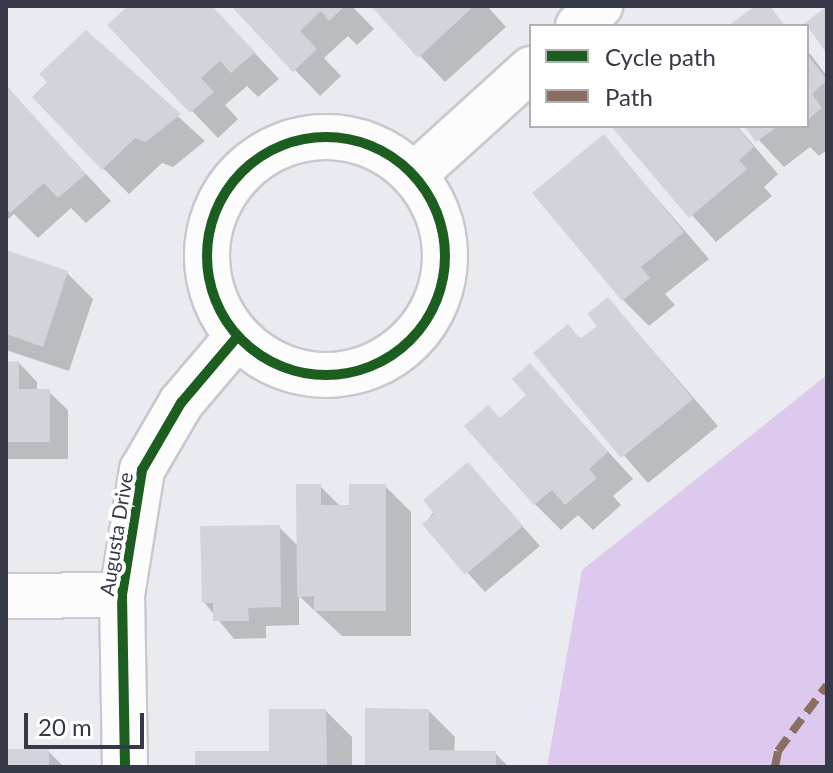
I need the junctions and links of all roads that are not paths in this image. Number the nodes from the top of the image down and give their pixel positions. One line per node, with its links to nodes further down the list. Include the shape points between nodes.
1 (600, 6): 2 (street)
2 (580, 24)
3 (529, 71): 4 (street)
4 (414, 175): 5 (street, via 381,150 341,137 300,139 261,155 231,183 211,221 208,242 206,261 215,302); 5 (street, via 435,206 445,242 443,279 431,315 407,343 376,364 340,375 302,373 267,360)
5 (237, 337): 6 (street, Augusta Drive, via 181,403 142,470)
6 (122, 595): 7 (street); 8 (street, Augusta Drive)
7 (6, 596)
8 (125, 767)

